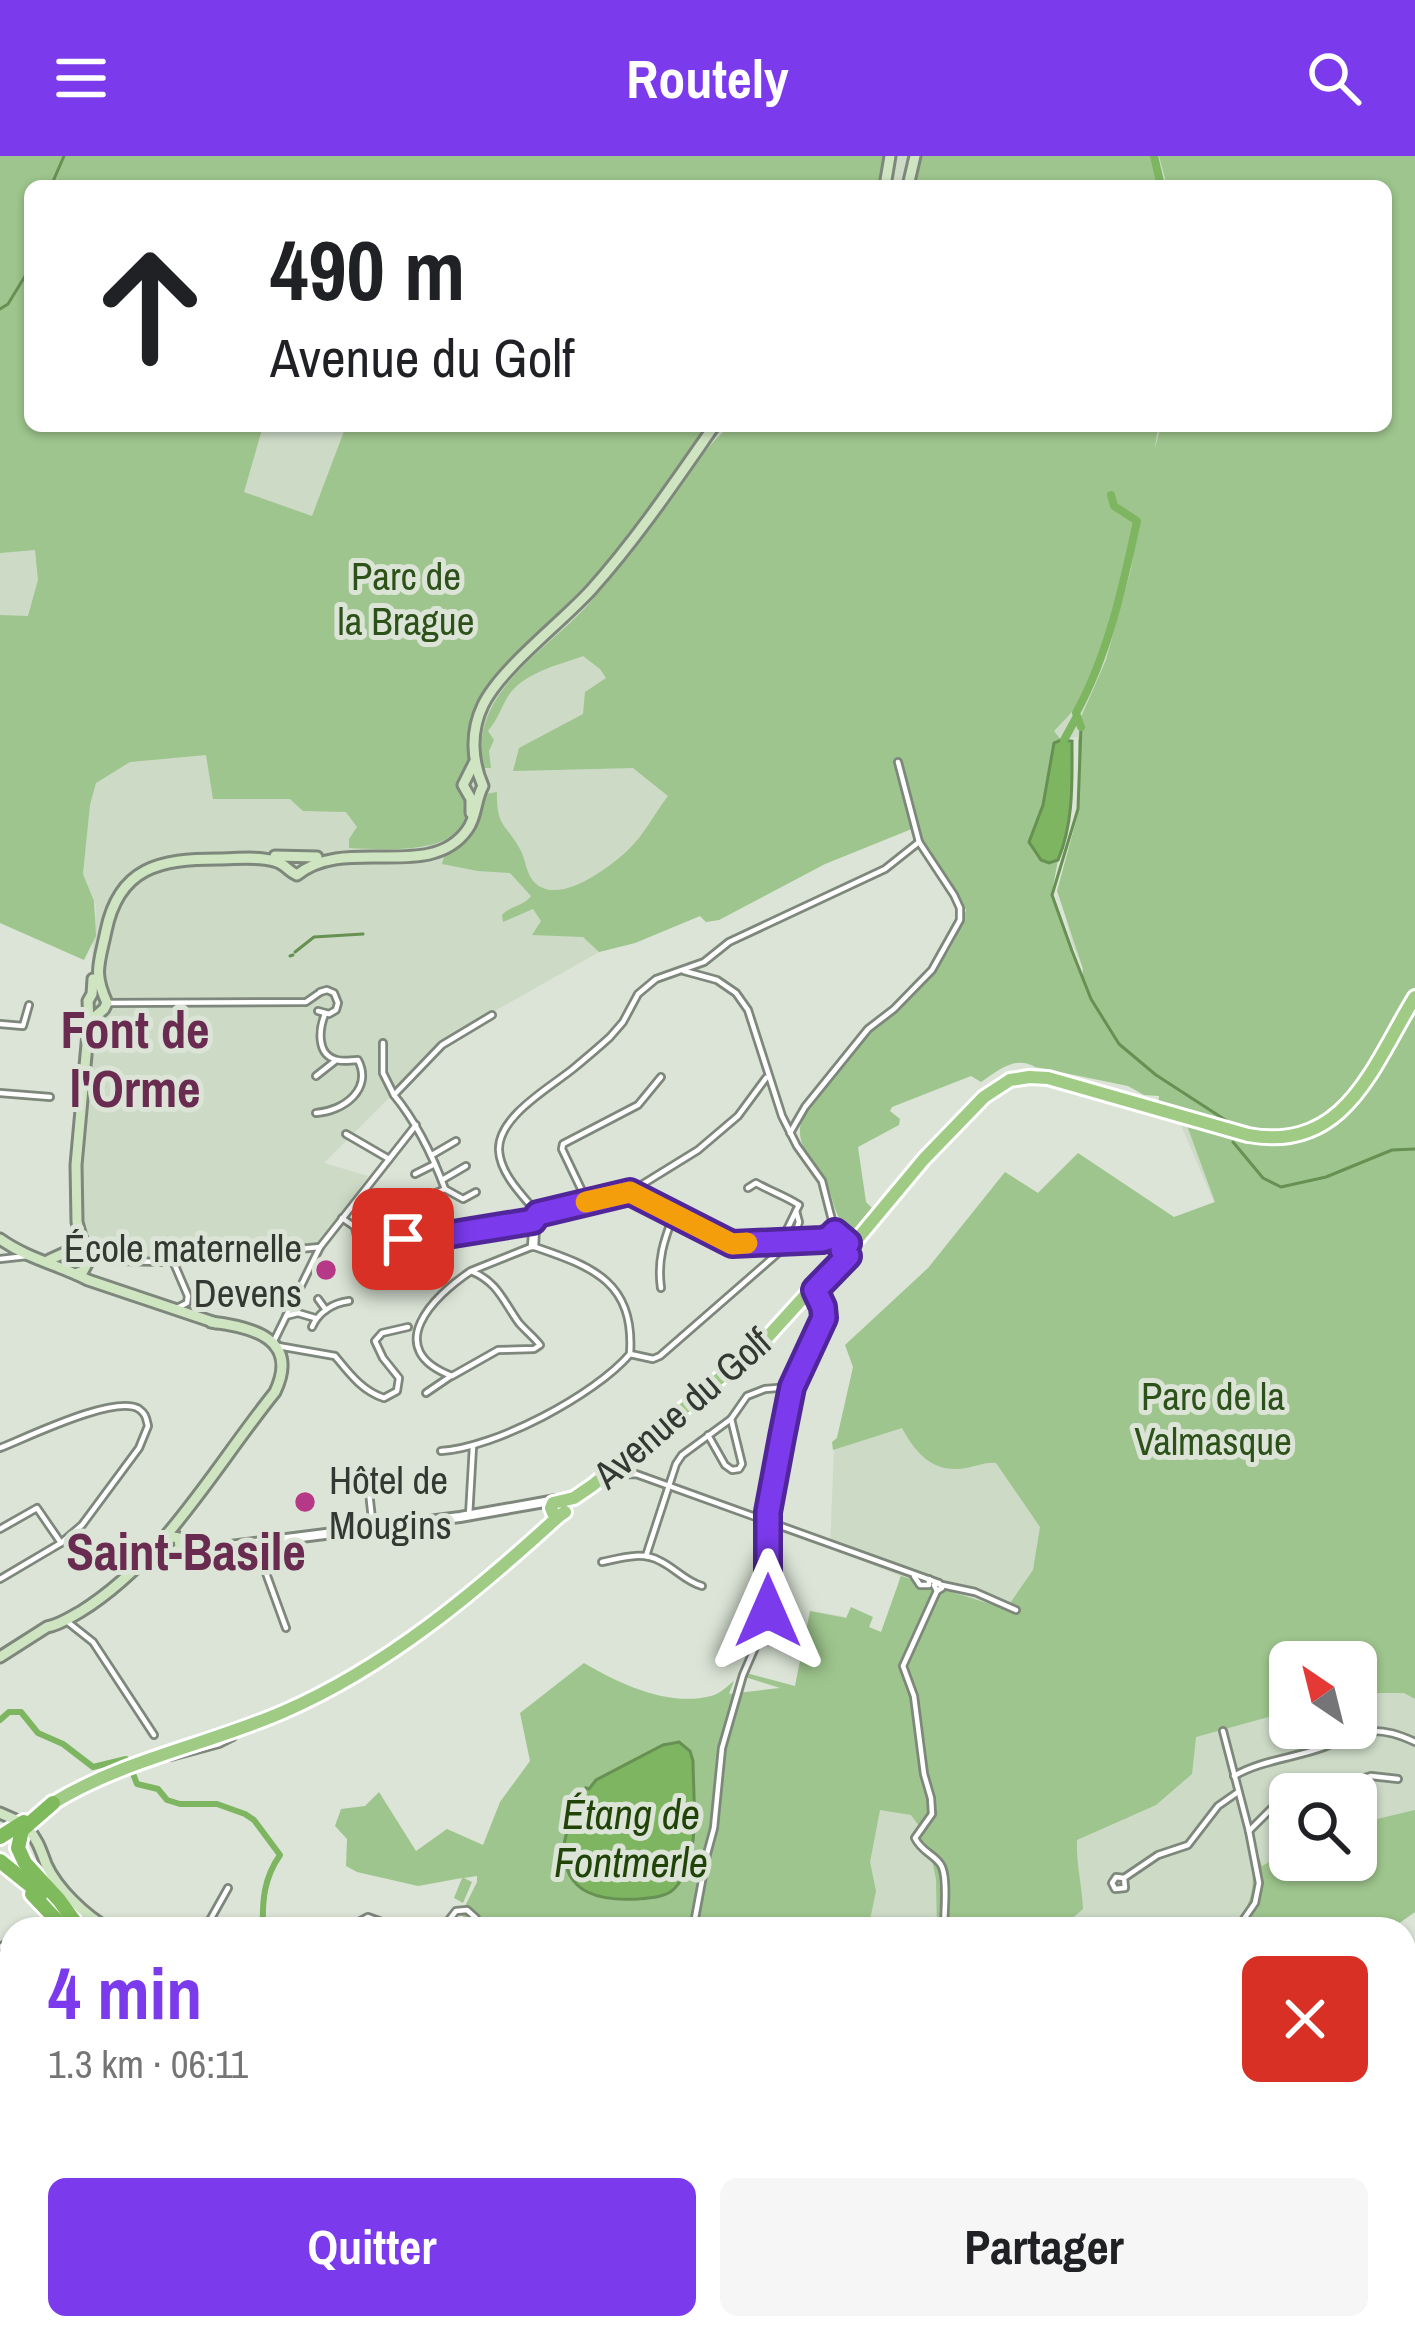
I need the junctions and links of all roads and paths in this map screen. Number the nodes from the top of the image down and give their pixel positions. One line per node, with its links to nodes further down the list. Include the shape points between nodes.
1 (712, 432): 3 (main road, via 590,591 488,695 476,722 474,777 464,785)
2 (898, 762): 4 (street)
3 (473, 793): 5 (main road, via 466,826 434,850); 5 (main road, via 468,829 434,854)
4 (920, 842): 6 (street, via 885,869); 26 (street, via 954,895 959,920 932,970 868,1029)
5 (296, 863): 9 (main road, via 186,859 142,872 111,910)
6 (679, 969): 19 (street, via 736,993); 44 (street, via 638,994 610,1037 505,1129 502,1162)
7 (319, 993): 10 (street); 12 (street); 13 (street, via 338,999)
8 (1415, 1000): 51 (main road, via 1356,1096 1332,1120 1279,1137 1066,1082 1010,1081 990,1092)
9 (98, 1002): 10 (street); 54 (main road, via 88,1022 76,1144)
10 (306, 1002): 12 (street)
11 (29, 1005): 15 (street, via 23,1026)
12 (318, 1011): 13 (street)
13 (326, 1014): 17 (street, via 322,1049)
14 (492, 1015): 22 (street, via 442,1045)
15 (0, 1024)
16 (383, 1043): 22 (street, via 383,1073)
17 (337, 1060): 18 (street); 24 (street, via 362,1063 362,1087 337,1110)
18 (316, 1076)
19 (767, 1076): 26 (street); 38 (street, via 738,1116 698,1150)
20 (662, 1077): 39 (street, via 638,1105 563,1144)
21 (0, 1093): 23 (street)
22 (394, 1095): 25 (street)
23 (50, 1096)
24 (316, 1113)
25 (416, 1125): 29 (street); 30 (street)
26 (790, 1133): 45 (street, via 822,1181)
27 (346, 1134): 30 (street)
28 (456, 1141): 29 (street)
29 (432, 1155): 31 (street)
30 (389, 1159): 43 (street)
31 (435, 1164): 33 (street); 34 (street)
32 (466, 1166): 34 (street)
33 (415, 1174)
34 (442, 1180): 36 (street)
35 (748, 1188): 40 (street, via 756,1183 795,1202)
36 (445, 1189): 37 (street, via 463,1199); 42 (street)
37 (476, 1192)
38 (630, 1192): 39 (street); 41 (street)
39 (591, 1201): 44 (street)
40 (796, 1211): 48 (street); 48 (street)
41 (674, 1214): 48 (street, via 732,1244); 58 (street, via 662,1244)
42 (382, 1217)
43 (342, 1218): 44 (street, via 364,1244); 49 (street)
44 (535, 1218): 50 (street)
45 (835, 1232): 47 (street); 51 (street)
46 (0, 1238): 52 (main road)
47 (829, 1238): 48 (street); 51 (street)
48 (788, 1241): 70 (street, via 660,1356)
49 (320, 1247): 55 (street); 64 (street)
50 (533, 1247): 57 (street); 70 (street, via 612,1285 631,1326)
51 (848, 1248): 59 (main road, Avenue du Golf); 79 (main road, Avenue du Golf, via 764,1341)
52 (27, 1256): 53 (street); 56 (main road)
53 (0, 1258)
54 (80, 1259): 55 (street); 56 (main road); 56 (main road, via 64,1267); 62 (main road, via 99,1283)
55 (173, 1261): 62 (street, via 187,1303)
56 (44, 1262)
57 (471, 1270): 71 (street, via 419,1325 423,1355); 71 (street, via 495,1286 540,1345 498,1350)
58 (661, 1288)
59 (815, 1297): 72 (street, via 824,1318); 79 (main road, Avenue du Golf)
60 (318, 1299): 63 (street)
61 (349, 1301): 63 (street)
62 (158, 1304): 66 (main road)
63 (326, 1310): 65 (street)
64 (286, 1316): 65 (street); 69 (street)
65 (315, 1318): 67 (street)
66 (212, 1322): 69 (main road); 69 (main road, via 248,1328)
67 (312, 1327)
68 (408, 1327): 69 (street, via 375,1342 399,1378 397,1391 384,1398 335,1356)
69 (278, 1349): 89 (main road, via 277,1377 262,1407 176,1523)
70 (630, 1354): 76 (street, via 575,1398)
71 (452, 1376): 73 (street)
72 (792, 1387): 74 (street, via 753,1393); 85 (street)
73 (426, 1393)
74 (730, 1419): 75 (street); 75 (street, via 739,1469 725,1465)
75 (708, 1436): 81 (street, via 682,1455)
76 (473, 1446): 78 (street); 84 (street)
77 (0, 1448): 88 (street, via 118,1406 134,1406 146,1418 139,1448)
78 (441, 1451)
79 (620, 1467): 80 (street); 80 (street); 83 (main road, Avenue du Golf)
80 (636, 1474): 81 (street)
81 (668, 1486): 85 (street); 91 (street)
82 (369, 1492): 86 (street)
83 (555, 1508): 84 (street, Avenue du Golf); 106 (main road, via 378,1661 307,1701)
84 (469, 1516): 86 (street, Avenue du Golf)
85 (768, 1521): 95 (street); 125 (street, via 768,1611 722,1748)
86 (373, 1528): 90 (street, Avenue du Golf)
87 (0, 1529): 88 (street, via 37,1508)
88 (61, 1543): 94 (street)
89 (171, 1543): 90 (street, Avenue du Golf); 93 (main road)
90 (255, 1544): 99 (street)
91 (646, 1556): 92 (street); 96 (street)
92 (602, 1562)
93 (133, 1572): 98 (main road); 100 (main road)
94 (0, 1579)
95 (935, 1585): 97 (street); 126 (street, via 903,1666 932,1798 932,1814 915,1838 943,1868)
96 (703, 1586)
97 (1016, 1610)
98 (69, 1623): 100 (main road); 104 (street, via 92,1642)
99 (286, 1628)
100 (48, 1630): 101 (main road)
101 (0, 1659)
102 (264, 1725): 106 (street, via 172,1758)
103 (1223, 1731): 107 (street)
104 (154, 1735)
105 (1415, 1742): 107 (street, via 1372,1731)
106 (171, 1751): 111 (main road)
107 (1234, 1776): 110 (street)
108 (1377, 1777): 109 (street)
109 (1398, 1779)
110 (1238, 1792): 116 (street); 119 (street, via 1188,1845)
111 (53, 1803): 117 (highway); 122 (highway, via 24,1827 17,1848)
112 (1269, 1812): 116 (street)
113 (0, 1813): 114 (main road)
114 (16, 1820)
115 (28, 1828): 123 (main road)
116 (1249, 1831): 127 (street, via 1258,1892)
117 (0, 1834)
118 (0, 1864): 121 (highway)
119 (1124, 1879)
120 (228, 1888): 124 (street)
121 (61, 1917)
122 (67, 1917)
123 (97, 1917)
124 (212, 1917)
125 (695, 1917)
126 (944, 1917)
127 (1245, 1917)

